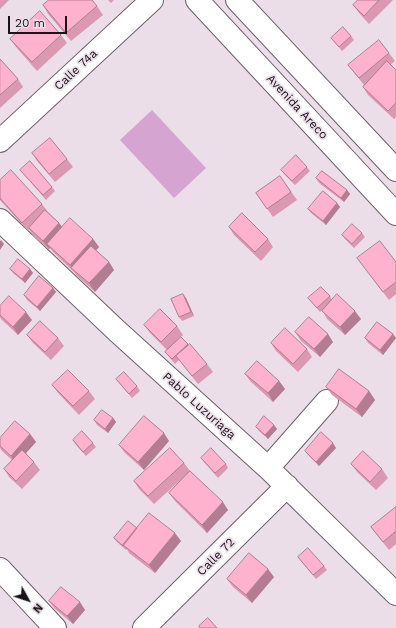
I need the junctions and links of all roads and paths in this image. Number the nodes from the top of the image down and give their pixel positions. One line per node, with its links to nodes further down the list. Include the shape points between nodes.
1 (152, 0): 4 (street, Calle 74a)
2 (197, 0): 6 (street, Avenida Areco)
3 (238, 0): 5 (street)
4 (0, 141)
5 (396, 170)
6 (396, 214)
7 (0, 220): 9 (street, Pablo Luzuriaga, via 117,331)
8 (327, 402): 9 (street)
9 (268, 468): 10 (street, Pablo Luzuriaga)
10 (287, 486): 12 (street, Pablo Luzuriaga); 14 (street, Calle 72)
11 (0, 569): 13 (street)
12 (396, 594)
13 (55, 628)
14 (144, 628)

